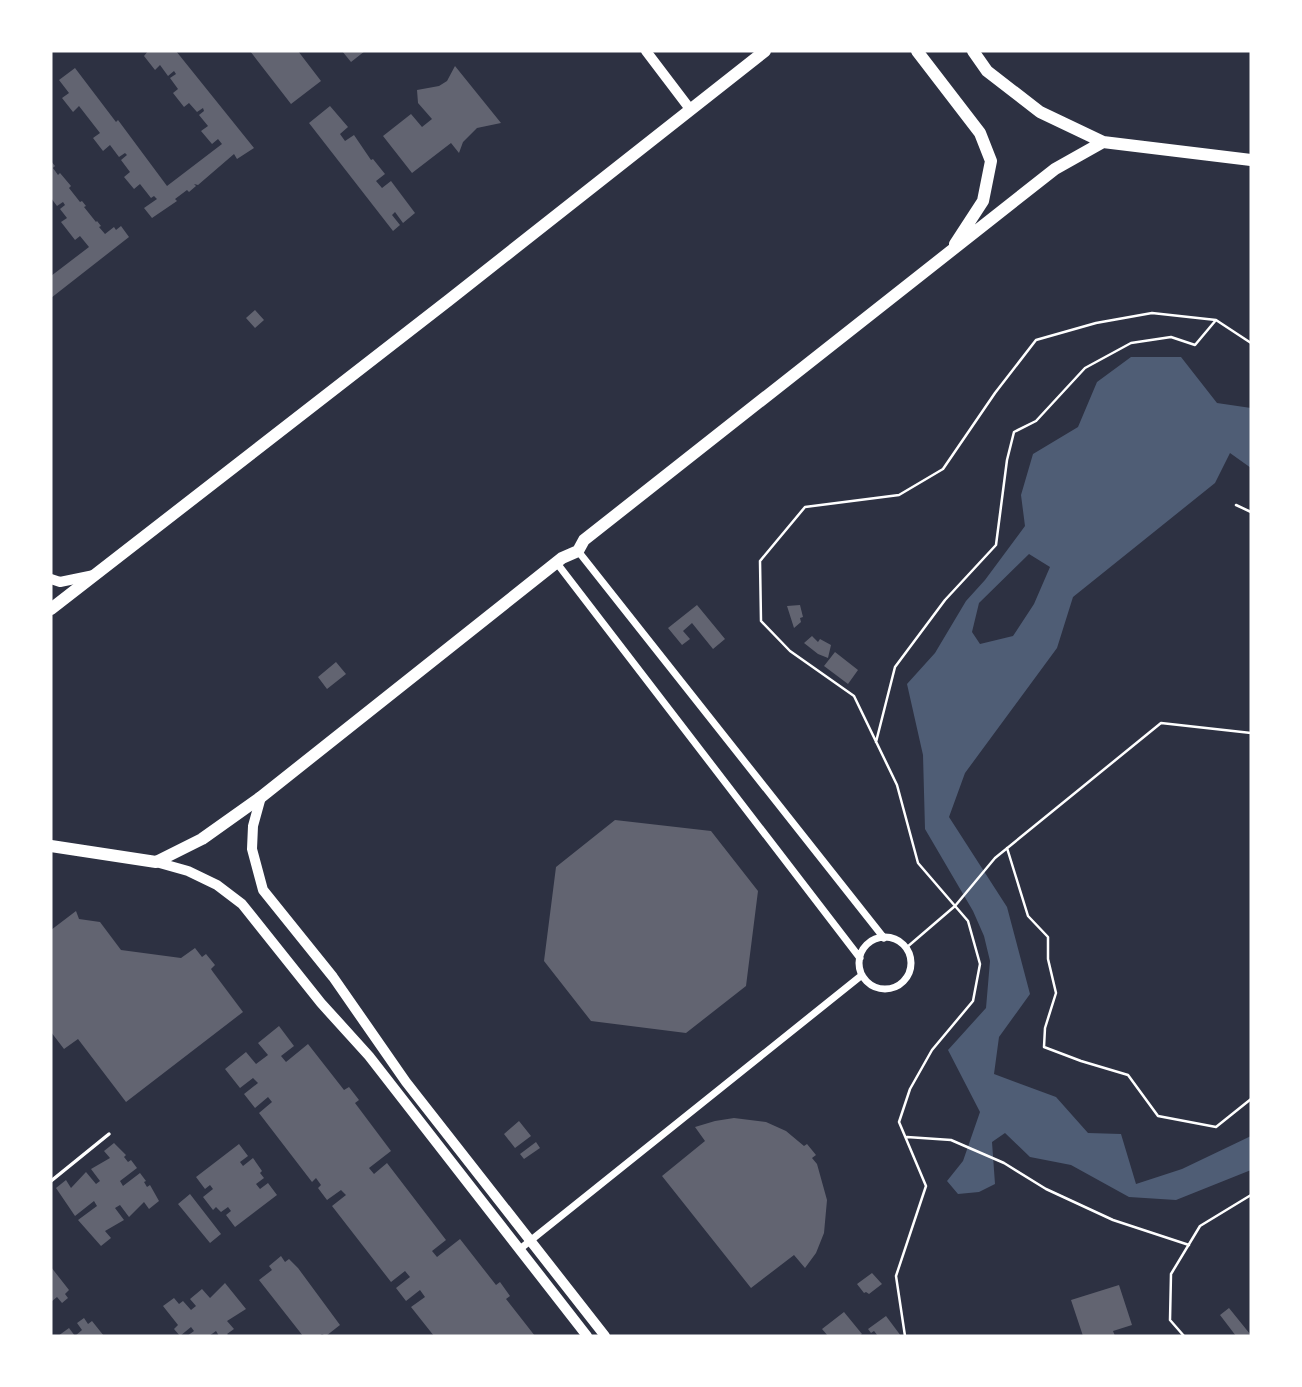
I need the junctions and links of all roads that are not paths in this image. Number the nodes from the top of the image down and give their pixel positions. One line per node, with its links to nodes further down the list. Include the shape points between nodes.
1 (646, 51): 5 (street)
2 (765, 51): 5 (main road)
3 (917, 51): 8 (main road, via 980,133 991,161 983,201)
4 (973, 51): 6 (main road, via 987,71 1040,112)
5 (690, 109): 11 (main road)
6 (1104, 142): 7 (main road); 8 (main road, via 1055,169)
7 (1251, 160)
8 (949, 254): 9 (main road, via 584,540)
9 (578, 551): 10 (main road); 19 (street)
10 (556, 562): 14 (main road); 20 (street)
11 (95, 575): 12 (street, via 60,582); 13 (main road)
12 (51, 579)
13 (51, 609)
14 (261, 797): 18 (main road, via 202,839); 24 (street, via 252,849 263,890)
15 (51, 835): 17 (main road)
16 (51, 845): 17 (main road)
17 (75, 851): 18 (main road)
18 (156, 862): 25 (street, via 217,885 242,904 369,1056)
19 (884, 938): 20 (street, via 869,943); 21 (street, via 906,948 911,964 905,979 883,989)
20 (860, 958): 21 (street)
21 (862, 975): 24 (street)
22 (109, 1134): 23 (lane)
23 (51, 1181)
24 (530, 1241): 25 (street); 27 (street)
25 (520, 1249): 26 (street)
26 (587, 1336)
27 (604, 1336)

